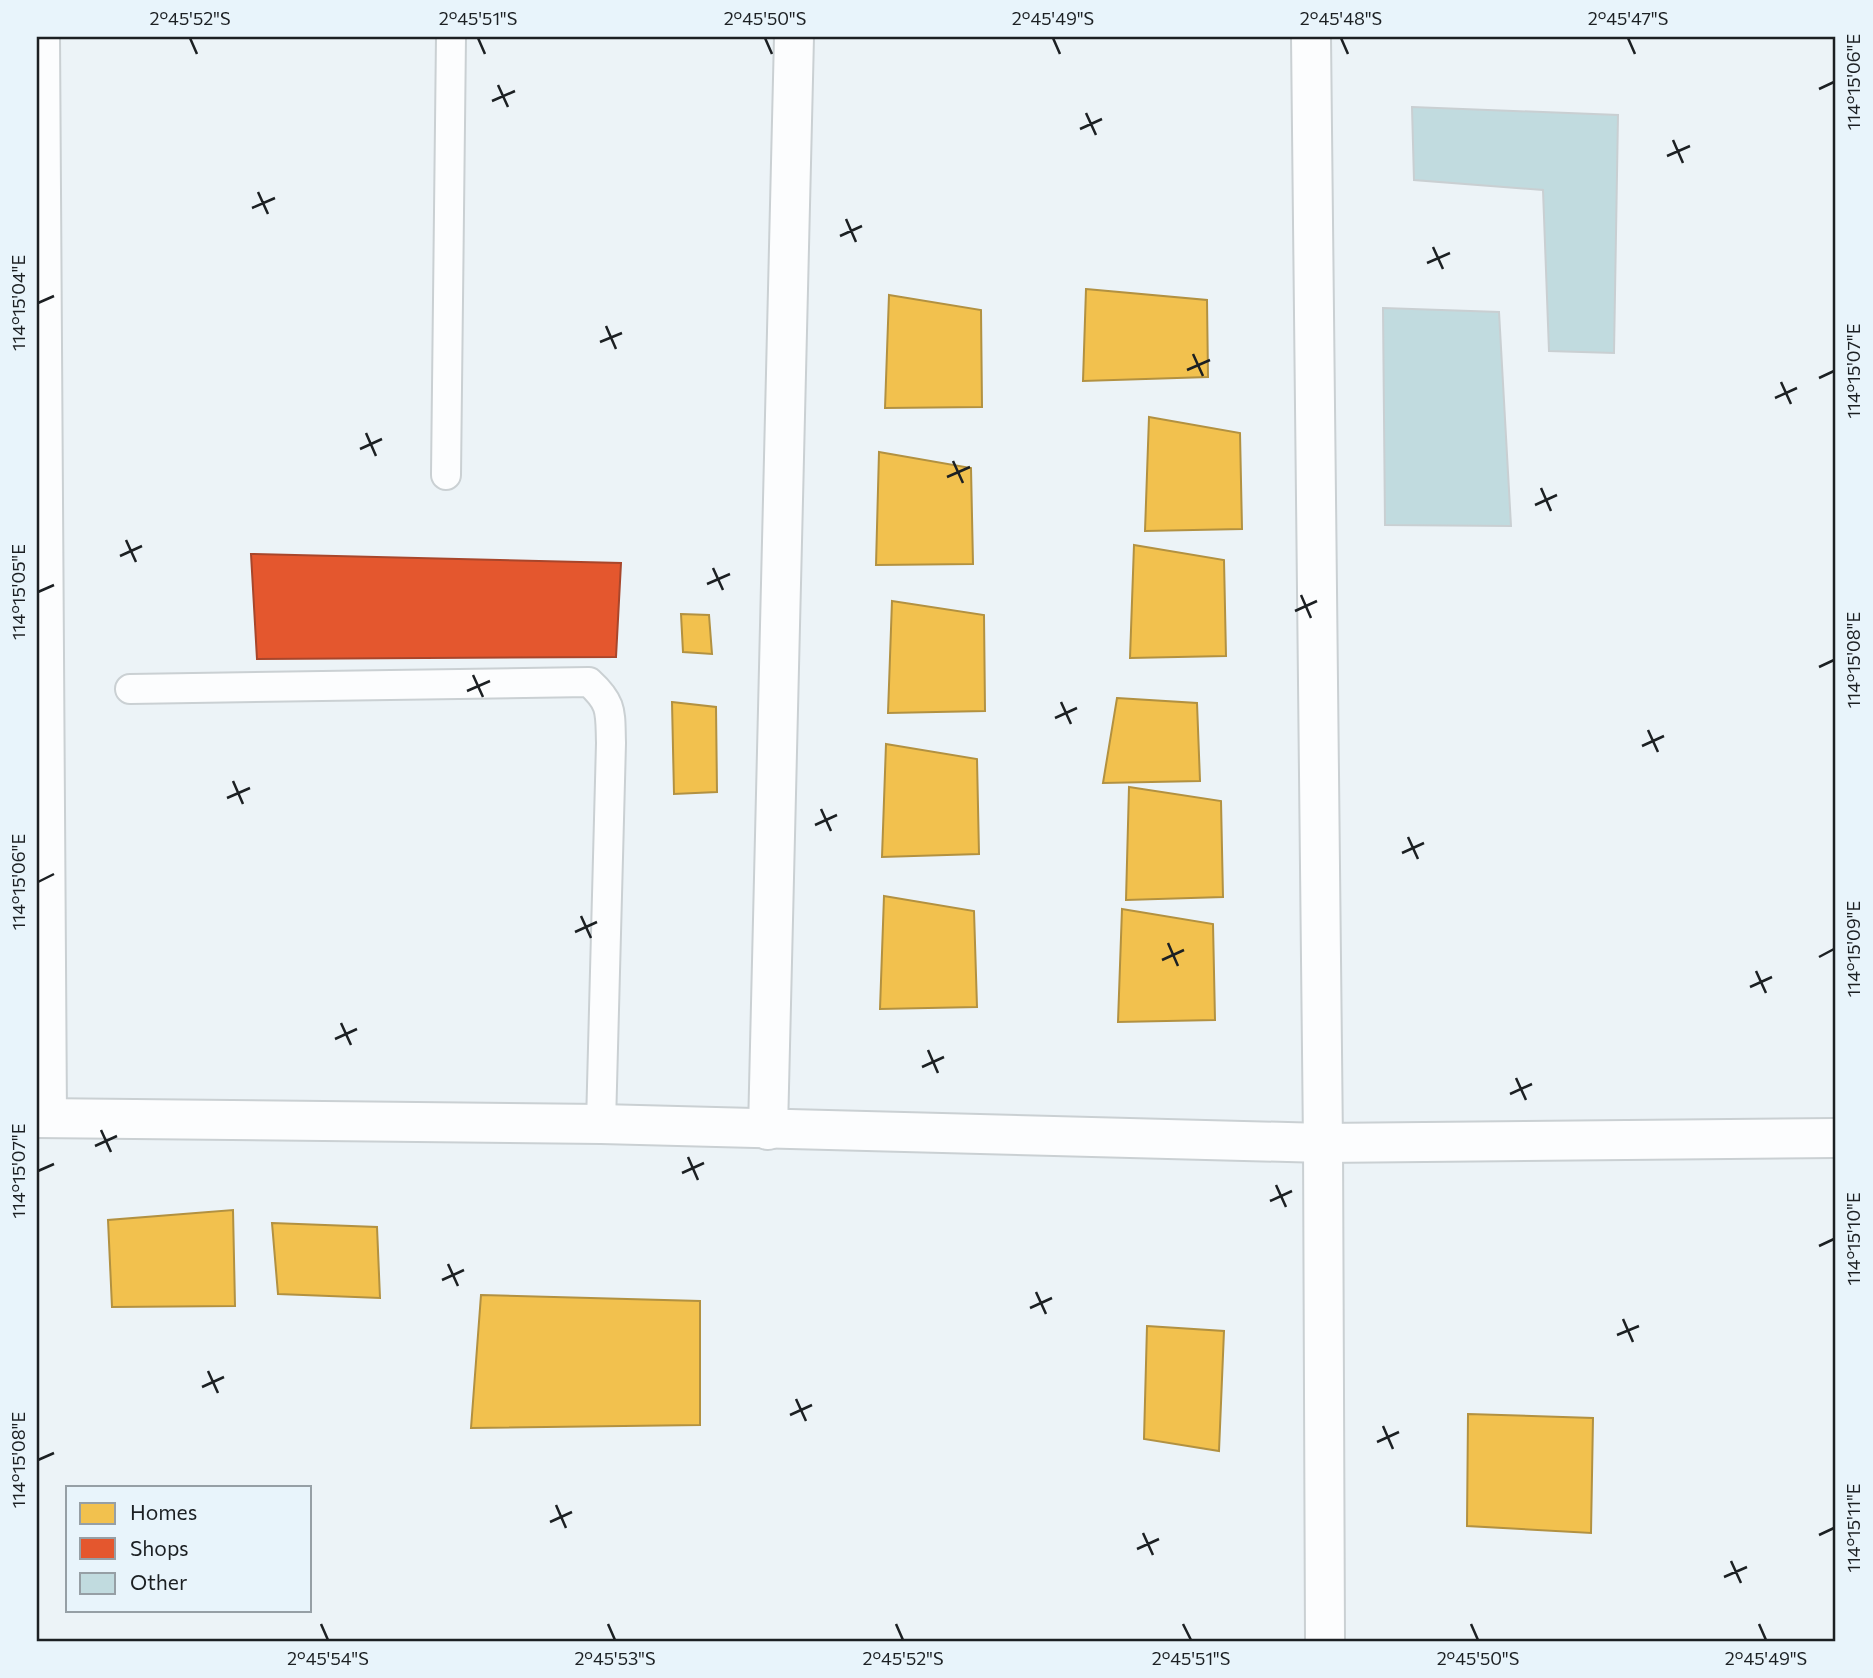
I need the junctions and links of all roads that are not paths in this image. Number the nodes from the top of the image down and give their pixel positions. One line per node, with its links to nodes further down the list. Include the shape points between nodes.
1 (40, 37): 7 (street)
2 (451, 37): 5 (lane)
3 (794, 37): 9 (street)
4 (1311, 37): 11 (street)
5 (446, 475)
6 (130, 689): 8 (lane, via 589,682 606,697 611,744)
7 (42, 1118): 8 (street)
8 (601, 1124): 9 (street)
9 (768, 1130): 11 (street)
10 (1836, 1138): 11 (street)
11 (1323, 1143): 12 (street)
12 (1325, 1641)

